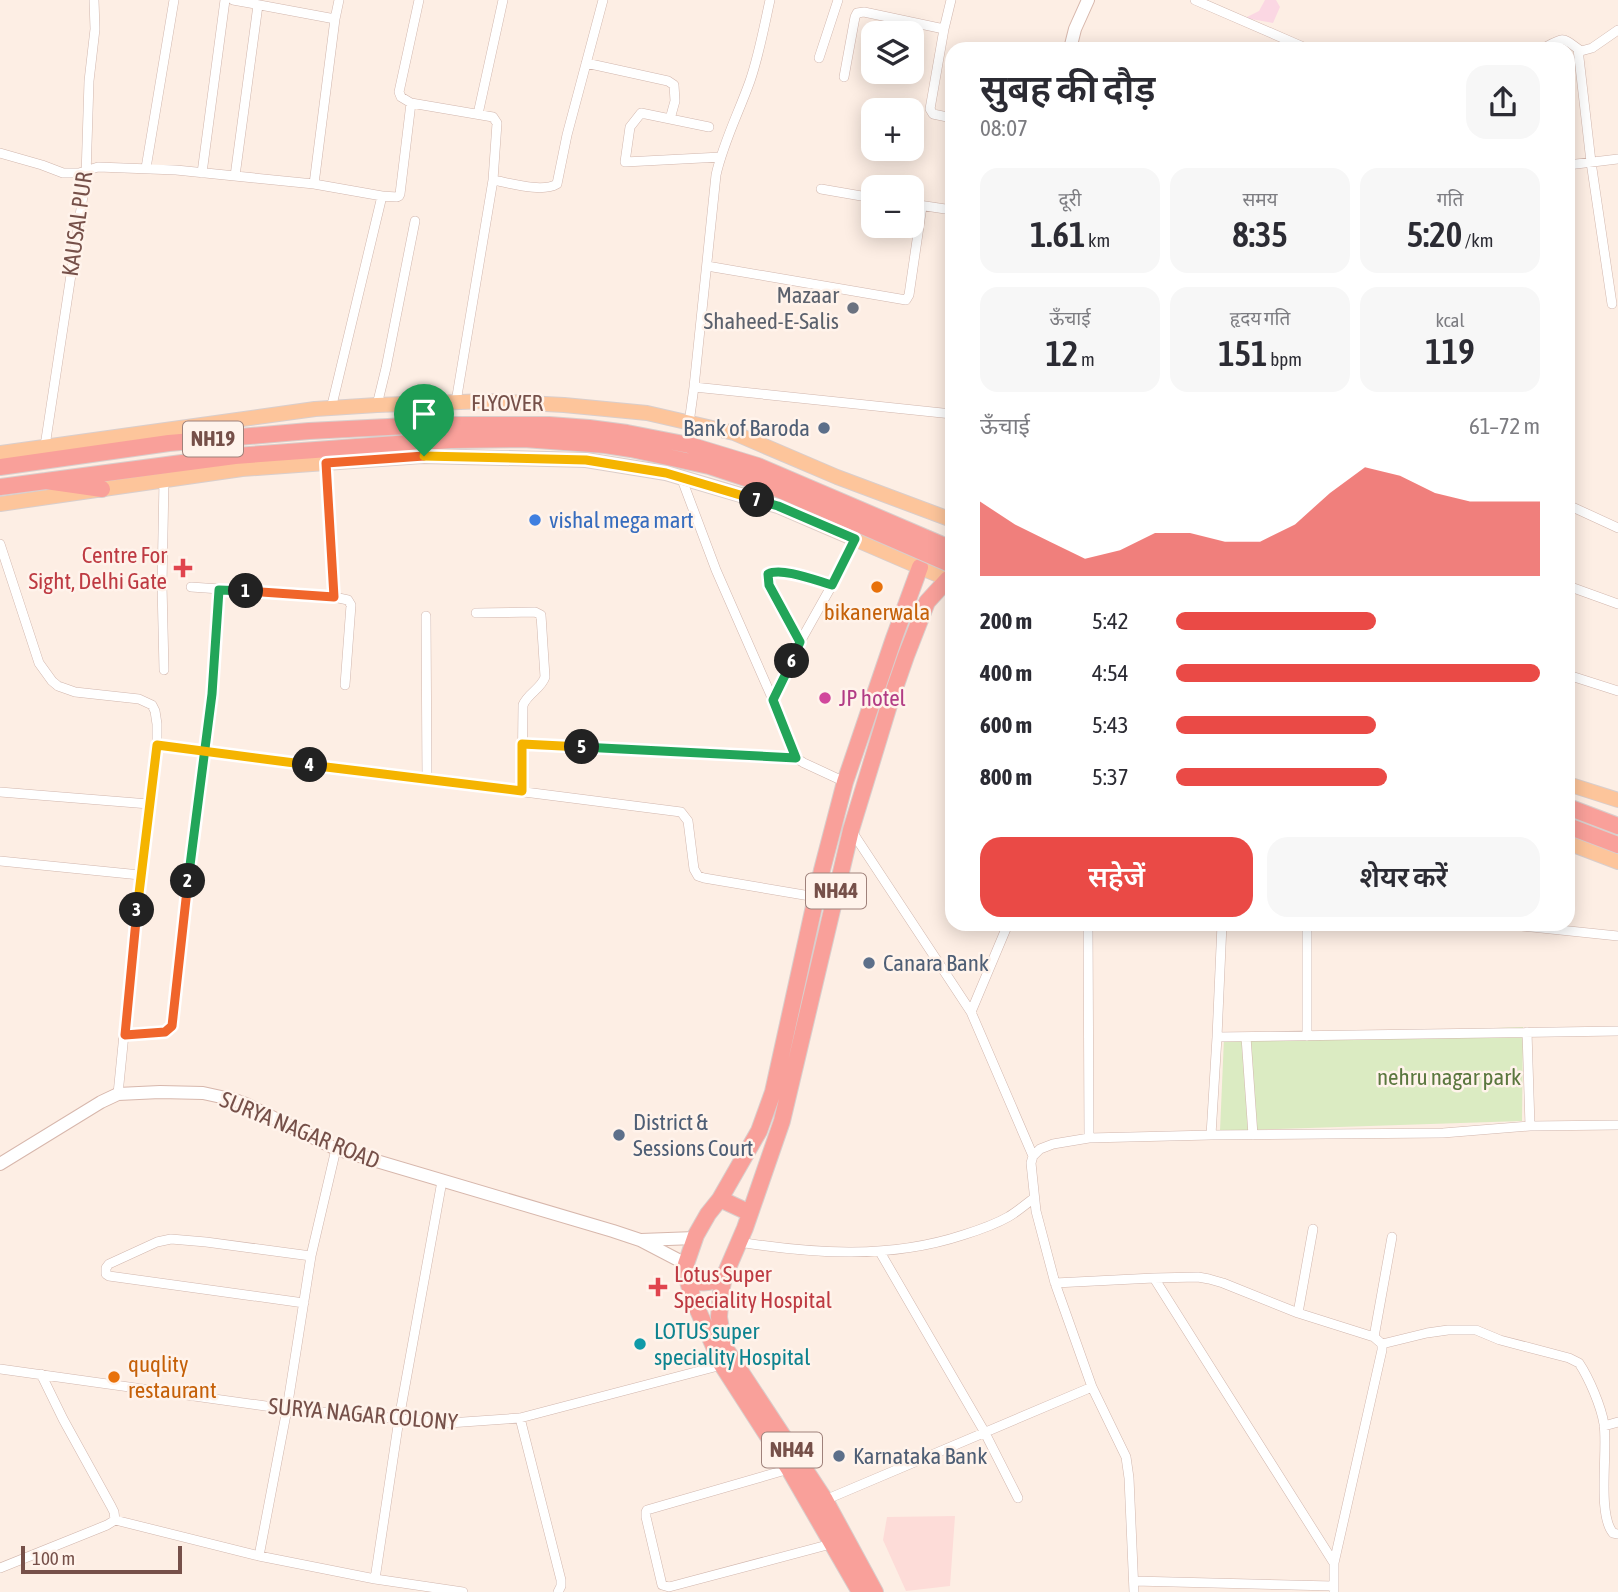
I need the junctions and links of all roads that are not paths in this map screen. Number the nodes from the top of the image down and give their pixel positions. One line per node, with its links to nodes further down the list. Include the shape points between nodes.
1 (94, 0): 36 (street, KAUSAL PUR)
2 (174, 0): 35 (street)
3 (225, 0): 37 (street)
4 (233, 0): 14 (street)
5 (339, 0): 15 (street)
6 (419, 0): 25 (street, via 399,92)
7 (503, 0): 26 (street)
8 (603, 0): 23 (street)
9 (770, 0): 31 (street, via 750,82)
10 (838, 0): 22 (street)
11 (951, 0): 16 (street)
12 (1088, 0): 18 (street)
13 (1195, 0): 19 (street)
14 (258, 5): 15 (street); 38 (street)
15 (335, 19): 40 (street)
16 (944, 29): 24 (street, via 857,13); 27 (street, via 930,109)
17 (1618, 30): 21 (street, via 1588,51)
18 (1072, 42)
19 (1292, 42)
20 (1575, 46): 21 (street)
21 (1578, 49): 33 (street)
22 (819, 58)
23 (586, 63): 28 (street, via 674,85); 39 (street, via 557,184 542,188)
24 (844, 76)
25 (411, 103): 26 (street); 42 (street, via 400,195)
26 (478, 114): 39 (street, via 497,121)
27 (945, 117)
28 (670, 119): 29 (street); 31 (street, via 641,113 630,127 625,162)
29 (709, 127)
30 (0, 153): 36 (street, via 63,173)
31 (721, 157): 48 (street)
32 (1618, 159): 33 (street)
33 (1591, 162): 34 (street); 49 (street)
34 (1575, 164)
35 (146, 168): 36 (street); 37 (street)
36 (86, 169): 56 (street, KAUSAL PUR)
37 (202, 173): 38 (street)
38 (235, 176): 40 (street)
39 (493, 180): 51 (street)
40 (314, 184): 42 (street)
41 (821, 189): 43 (street)
42 (382, 196): 53 (street)
43 (861, 196)
44 (924, 206): 45 (street)
45 (945, 209)
46 (415, 221): 52 (street)
47 (917, 238): 48 (street, via 906,300)
48 (707, 266): 50 (street)
49 (1612, 304)
50 (694, 387): 54 (street); 55 (street)
51 (456, 402): 52 (main road); 55 (main road, via 564,405 647,413)
52 (377, 405): 53 (main road)
53 (331, 409): 56 (main road)
54 (945, 413)
55 (689, 423): 65 (main road, via 734,433)
56 (45, 446): 57 (main road)
57 (0, 453)
58 (326, 463): 60 (main road, via 422,456 586,460); 61 (main road); 82 (street)
59 (0, 467): 72 (highway, FLYOVER / NH19, bridge, via 170,443 309,431 427,425 589,428 689,445 758,466)
60 (681, 477): 70 (main road, via 778,506); 91 (street)
61 (164, 480): 64 (main road); 87 (street)
62 (47, 481): 63 (highway, NH19); 64 (highway); 75 (highway, FLYOVER / NH19, bridge, via 235,456 451,440 605,445 709,466 773,487)
63 (0, 487)
64 (102, 489): 66 (main road)
65 (900, 500): 68 (main road); 73 (main road)
66 (0, 503)
67 (1575, 508): 69 (street)
68 (945, 515)
69 (1618, 528)
70 (855, 539): 73 (main road); 78 (street)
71 (0, 544): 93 (street, via 38,663 52,681 75,692 148,702 156,718)
72 (945, 546)
73 (876, 548): 74 (main road)
74 (919, 567): 76 (main road); 97 (highway, NH44)
75 (945, 572)
76 (945, 574)
77 (945, 582): 106 (highway, NH44, via 927,602 906,656)
78 (832, 585): 86 (street); 86 (street, via 787,573 768,574 769,585)
79 (191, 587): 81 (street)
80 (1575, 589): 83 (street)
81 (219, 590): 82 (street); 94 (street)
82 (334, 597): 89 (street, via 351,605)
83 (1618, 604)
84 (476, 612): 92 (street, via 541,615 545,677 523,705)
85 (426, 616): 96 (street)
86 (800, 642): 91 (street)
87 (164, 670)
88 (1575, 677): 90 (street)
89 (345, 685)
90 (1618, 691)
91 (773, 700): 95 (street)
92 (522, 744): 95 (street); 99 (street)
93 (157, 745): 94 (street); 102 (street)
94 (205, 751): 96 (street); 122 (street, via 172,1026 165,1032)
95 (796, 758): 97 (street)
96 (427, 780): 99 (street)
97 (845, 782): 112 (highway, NH44)
98 (1575, 786): 101 (main road)
99 (522, 791): 112 (street, via 681,812 688,821 698,876)
100 (0, 792): 102 (street)
101 (1618, 800)
102 (149, 804): 111 (street)
103 (1575, 810): 104 (highway)
104 (1618, 826)
105 (1575, 829): 107 (highway)
106 (851, 830): 119 (street); 138 (highway, NH44, via 782,1121)
107 (1618, 845)
108 (1575, 846): 110 (main road)
109 (0, 861): 111 (street)
110 (1618, 862)
111 (141, 874): 122 (street)
112 (816, 897): 137 (highway, NH44, via 773,1092 759,1131)
113 (1005, 931): 119 (street)
114 (1088, 931): 131 (street)
115 (1222, 931): 124 (street)
116 (1307, 931): 123 (street)
117 (1570, 931): 118 (street)
118 (1618, 936)
119 (971, 1012): 133 (street)
120 (1618, 1031): 121 (street)
121 (1527, 1032): 123 (street); 128 (street)
122 (125, 1035): 126 (street)
123 (1307, 1036): 125 (street)
124 (1217, 1037): 125 (street); 129 (street)
125 (1246, 1037): 130 (street)
126 (118, 1094): 132 (street, SURYA NAGAR ROAD, via 203,1093 234,1100); 134 (street, SURYA NAGAR ROAD)
127 (1618, 1125): 128 (street)
128 (1530, 1126): 130 (street, via 1443,1133)
129 (1211, 1135): 130 (street); 131 (street)
130 (1253, 1135)
131 (1089, 1138): 133 (street, via 1053,1144)
132 (337, 1149): 135 (street, SURYA NAGAR ROAD); 145 (street)
133 (1032, 1156): 136 (street)
134 (0, 1164)
135 (442, 1181): 142 (street, SURYA NAGAR ROAD); 160 (street)
136 (1034, 1198): 144 (street, via 986,1228); 149 (street)
137 (720, 1199): 138 (highway); 141 (highway, NH44)
138 (750, 1213): 143 (highway, NH44)
139 (1313, 1229): 151 (street)
140 (1392, 1237): 152 (street)
141 (695, 1238): 142 (street); 146 (highway, NH44)
142 (640, 1240): 146 (street, SURYA NAGAR ROAD)
143 (739, 1242): 144 (street, via 788,1250); 147 (highway, NH44)
144 (880, 1252): 163 (street)
145 (311, 1256): 150 (street); 150 (street, via 171,1239 109,1264 105,1270 109,1276)
146 (686, 1271): 147 (highway, via 705,1284); 154 (highway, NH44)
147 (724, 1277): 166 (highway, NH44, via 719,1317 727,1351)
148 (1154, 1278): 149 (street); 151 (street, via 1216,1280); 171 (street)
149 (1055, 1283): 157 (street)
150 (304, 1303): 158 (street)
151 (1298, 1313): 152 (street)
152 (1374, 1337): 153 (street)
153 (1382, 1344): 162 (street, via 1427,1333 1476,1330 1576,1360); 171 (street)
154 (722, 1365): 159 (street, SURYA NAGAR COLONY); 164 (highway, NH44)
155 (0, 1369): 156 (street, SURYA NAGAR COLONY)
156 (41, 1374): 158 (street, SURYA NAGAR COLONY); 167 (street)
157 (1092, 1387): 163 (street); 174 (street, via 1126,1457)
158 (287, 1409): 160 (street, SURYA NAGAR COLONY); 170 (street)
159 (520, 1418): 160 (street, SURYA NAGAR COLONY, via 449,1423); 177 (street, via 561,1580)
160 (398, 1419): 173 (street)
161 (1618, 1422): 162 (street)
162 (1604, 1426): 168 (street, via 1605,1502 1609,1528)
163 (984, 1431): 165 (street); 166 (street)
164 (789, 1469): 169 (highway, NH44); 169 (street, via 648,1510 662,1585 669,1587)
165 (1018, 1497)
166 (825, 1500): 179 (highway, NH44)
167 (115, 1520): 170 (street); 172 (street)
168 (1618, 1534)
169 (831, 1544): 178 (highway, NH44)
170 (260, 1556): 173 (street)
171 (1334, 1563): 175 (street)
172 (0, 1568)
173 (375, 1579): 176 (street)
174 (1134, 1581): 175 (street); 180 (street)
175 (1334, 1589)
176 (463, 1592)
177 (558, 1592)
178 (860, 1592)
179 (875, 1592)
180 (1134, 1592)

